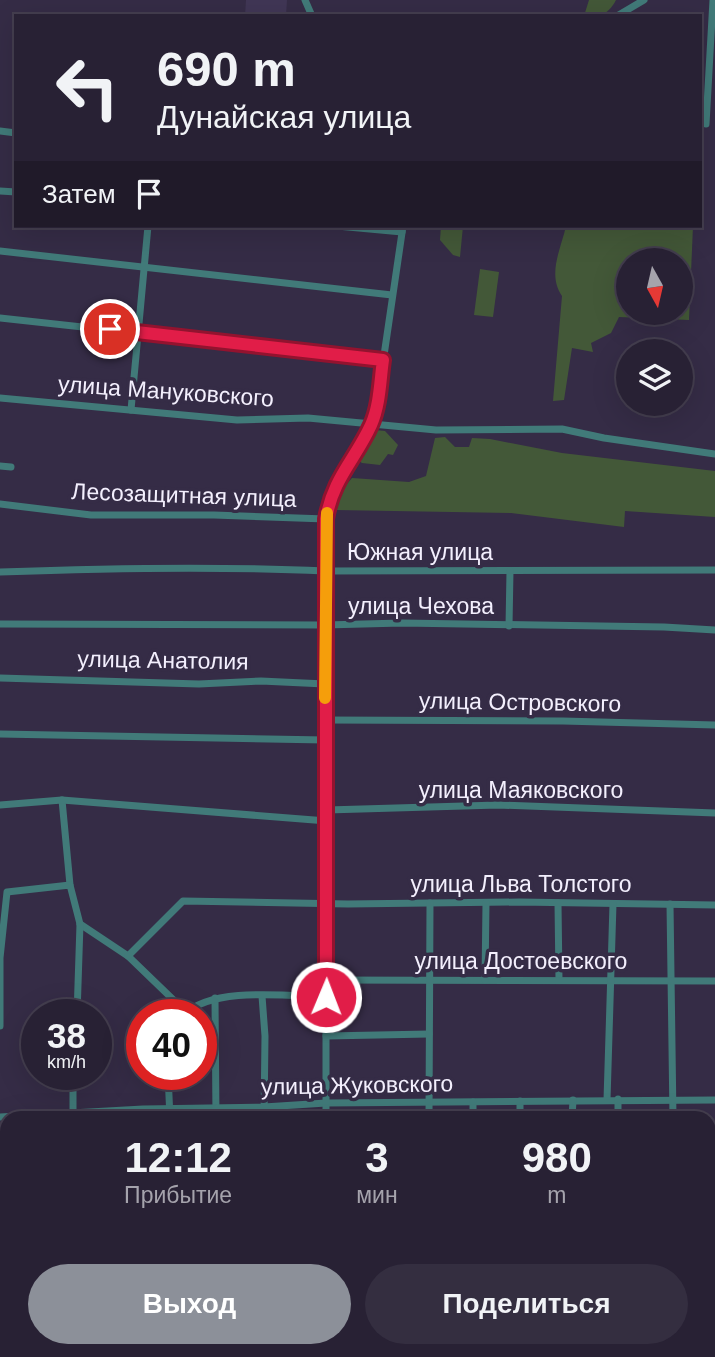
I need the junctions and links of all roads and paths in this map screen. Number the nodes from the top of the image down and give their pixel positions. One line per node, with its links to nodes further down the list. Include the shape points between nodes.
1 (644, 0): 3 (street)
2 (713, 0): 4 (street)
3 (620, 14)
4 (706, 124)
5 (148, 228): 9 (street)
6 (381, 228): 7 (street)
7 (403, 229): 10 (street)
8 (0, 251): 9 (street)
9 (145, 266): 10 (street); 12 (street)
10 (392, 295): 13 (street)
11 (0, 318): 12 (street)
12 (137, 332): 13 (street); 15 (street)
13 (383, 360): 16 (street)
14 (0, 398): 15 (street, улица Мануковского)
15 (131, 410): 16 (street, улица Мануковского)
16 (371, 425): 17 (street, улица Мануковского, via 436,430 562,429); 21 (street, via 334,488)
17 (715, 454)
18 (0, 466): 19 (street)
19 (11, 467)
20 (0, 504): 21 (street, Лесозащитная улица, via 91,515)
21 (326, 519): 23 (street)
22 (715, 570): 24 (street, Южная улица)
23 (325, 571): 24 (street, Южная улица); 25 (street, Южная улица, via 89,568); 27 (street)
24 (510, 571): 28 (street)
25 (0, 572)
26 (0, 624): 27 (street, улица Чехова)
27 (324, 625): 28 (street, улица Чехова); 31 (street)
28 (509, 626): 29 (street, улица Чехова)
29 (715, 630)
30 (0, 678): 31 (street, улица Анатолия)
31 (325, 684): 32 (street)
32 (325, 720): 33 (street, улица Островского); 35 (street)
33 (715, 725)
34 (0, 734): 35 (street)
35 (325, 740): 38 (street)
36 (62, 800): 37 (street); 40 (street); 41 (street)
37 (0, 805)
38 (327, 810): 39 (street, улица Маяковского, via 498,805); 40 (street)
39 (715, 813)
40 (327, 821): 42 (street)
41 (70, 885): 49 (street); 63 (street, via 7,892 0,958)
42 (327, 902): 43 (street, улица Льва Толстого); 50 (street, улица Льва Толстого, via 183,901); 51 (street)
43 (430, 903): 44 (street, улица Льва Толстого); 52 (street)
44 (486, 903): 45 (street, улица Льва Толстого); 53 (street)
45 (558, 903): 46 (street, улица Льва Толстого); 54 (street)
46 (612, 904): 47 (street, улица Льва Толстого); 55 (street)
47 (670, 904): 48 (street, улица Льва Толстого); 56 (street)
48 (715, 905)
49 (80, 925): 50 (street); 61 (street)
50 (128, 956): 62 (street)
51 (327, 980): 52 (street, улица Достоевского); 59 (street)
52 (430, 980): 53 (street, улица Достоевского); 64 (street)
53 (485, 980): 54 (street, улица Достоевского)
54 (559, 980): 55 (street, улица Достоевского)
55 (610, 980): 56 (street, улица Достоевского); 70 (street)
56 (671, 981): 57 (street, улица Достоевского); 71 (street)
57 (715, 981)
58 (262, 996): 59 (street); 60 (street); 79 (street)
59 (326, 997): 65 (street)
60 (215, 998): 77 (street)
61 (78, 999)
62 (170, 999)
63 (0, 1026)
64 (429, 1034): 65 (street); 75 (street)
65 (326, 1036): 74 (street)
66 (73, 1090): 80 (street)
67 (169, 1090): 78 (street)
68 (618, 1099): 70 (street, улица Жуковского); 71 (street, улица Жуковского); 90 (street)
69 (573, 1100): 70 (street, улица Жуковского); 73 (street, улица Жуковского); 89 (street)
70 (607, 1100)
71 (672, 1100): 72 (street, улица Жуковского); 91 (street)
72 (715, 1100)
73 (520, 1101): 76 (street, улица Жуковского); 88 (street)
74 (326, 1102): 75 (street, улица Жуковского); 79 (street, улица Жуковского); 85 (street)
75 (429, 1102): 76 (street, улица Жуковского); 86 (street)
76 (473, 1102): 87 (street)
77 (216, 1106): 78 (street, улица Жуковского); 79 (street, улица Жуковского); 83 (street)
78 (170, 1107): 81 (street, улица Жуковского); 82 (street)
79 (264, 1107): 84 (street)
80 (73, 1111)
81 (127, 1111)
82 (170, 1111)
83 (216, 1111)
84 (264, 1111)
85 (326, 1111)
86 (429, 1111)
87 (473, 1111)
88 (520, 1111)
89 (572, 1111)
90 (618, 1111)
91 (673, 1111)

